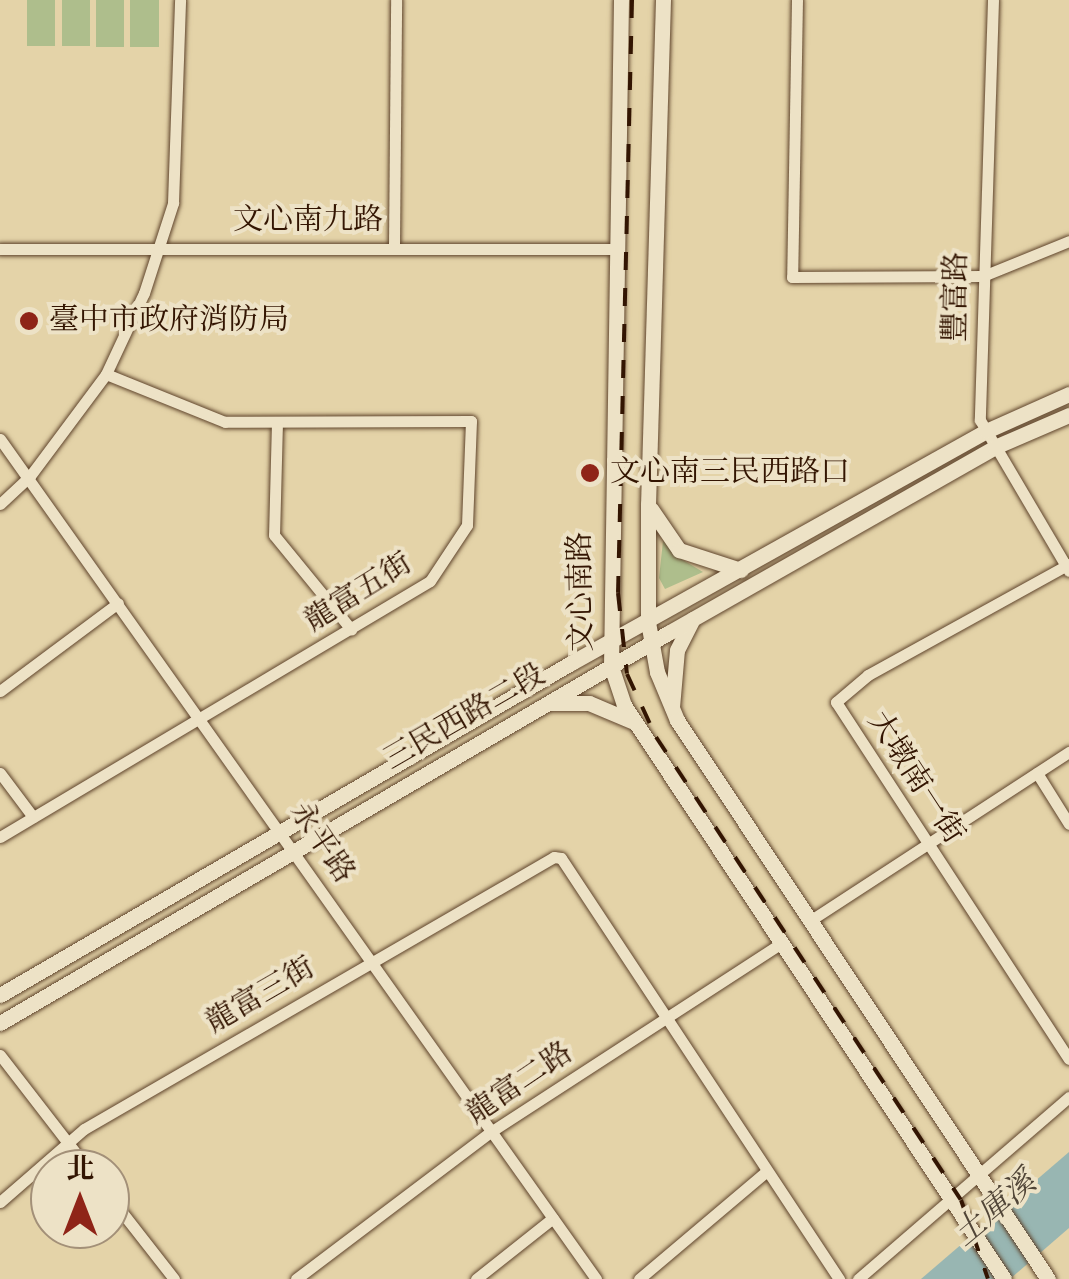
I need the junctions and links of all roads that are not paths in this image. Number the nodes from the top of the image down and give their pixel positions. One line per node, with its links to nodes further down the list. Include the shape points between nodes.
1 (180, 0): 8 (street, via 173,203)
2 (396, 0): 9 (street)
3 (621, 0): 10 (main road, 文心南路)
4 (663, 0): 22 (main road)
5 (797, 0): 12 (street, via 792,278)
6 (993, 0): 12 (street, 豐富路)
7 (1069, 241): 12 (street)
8 (159, 246): 9 (street, 文心南九路); 11 (street, 文心南九路); 13 (street)
9 (394, 246): 10 (street, 文心南九路)
10 (616, 249): 29 (main road, 文心南路)
11 (0, 250)
12 (984, 276): 17 (street, 豐富路, via 980,412)
13 (106, 374): 16 (street, 龍富五街, via 225,422); 20 (street)
14 (1069, 394): 17 (main road, 三民西路二段)
15 (1069, 415): 19 (main road, 三民西路二段)
16 (277, 422): 28 (street, via 274,535); 28 (street, 龍富五街, via 471,421 472,504 463,536 430,582)
17 (986, 430): 19 (street, 豐富路); 24 (main road, 三民西路二段)
18 (0, 439): 20 (street, 永平路)
19 (996, 448): 23 (street, 豐富路); 26 (main road, 三民西路二段)
20 (30, 476): 21 (street); 25 (street, 永平路)
21 (0, 504)
22 (648, 504): 24 (main road, via 678,550); 27 (main road)
23 (1068, 567): 44 (street, 大墩南一街, via 840,692 836,702)
24 (741, 570): 27 (main road, 三民西路二段)
25 (118, 604): 32 (street); 35 (street, 永平路)
26 (693, 620): 30 (main road, 三民西路二段); 34 (main road, via 678,650)
27 (648, 622): 29 (main road, 三民西路二段); 30 (main road)
28 (351, 629): 35 (street, 龍富五街)
29 (608, 643): 31 (main road, 文心南路); 42 (main road, 三民西路二段)
30 (650, 644): 31 (main road, 三民西路二段); 34 (main road)
31 (610, 666): 33 (main road, 三民西路二段); 36 (main road, 文心南路)
32 (0, 691)
33 (546, 703): 36 (main road, via 589,703); 45 (main road, 三民西路二段)
34 (671, 711): 46 (main road)
35 (202, 718): 40 (street, 龍富五街); 42 (street, 永平路)
36 (636, 722): 47 (main road, 文心南路)
37 (1069, 752): 39 (street)
38 (0, 773): 40 (street)
39 (1036, 773): 41 (street); 44 (street)
40 (33, 817): 43 (street, 龍富五街)
41 (1069, 824)
42 (283, 833): 45 (street, 永平路); 49 (main road, 三民西路二段)
43 (0, 837)
44 (928, 844): 46 (street); 53 (street, 大墩南一街)
45 (294, 849): 48 (street, 永平路); 51 (main road, 三民西路二段)
46 (811, 920): 59 (main road)
47 (781, 943): 50 (street, 龍富二路); 60 (main road, 文心南路)
48 (372, 961): 50 (street, 龍富三街, via 561,858); 55 (street, 永平路); 56 (street, 龍富三街, via 84,1129)
49 (0, 995)
50 (666, 1018): 55 (street, 龍富二路); 58 (street)
51 (0, 1022)
52 (0, 1054): 56 (street)
53 (1069, 1059)
54 (1069, 1098): 59 (street)
55 (492, 1132): 62 (street, 永平路); 65 (street, 龍富二路)
56 (69, 1145): 57 (street); 61 (street, 龍富三街)
57 (72, 1149)
58 (766, 1171): 68 (street); 69 (street)
59 (981, 1176): 60 (street); 72 (main road)
60 (953, 1201): 70 (street); 71 (main road, 文心南路)
61 (0, 1202)
62 (553, 1218): 66 (street); 67 (street, 永平路)
63 (130, 1223): 64 (street)
64 (174, 1279)
65 (296, 1279)
66 (476, 1279)
67 (596, 1279)
68 (639, 1279)
69 (839, 1279)
70 (858, 1279)
71 (1004, 1279)
72 (1048, 1279)

